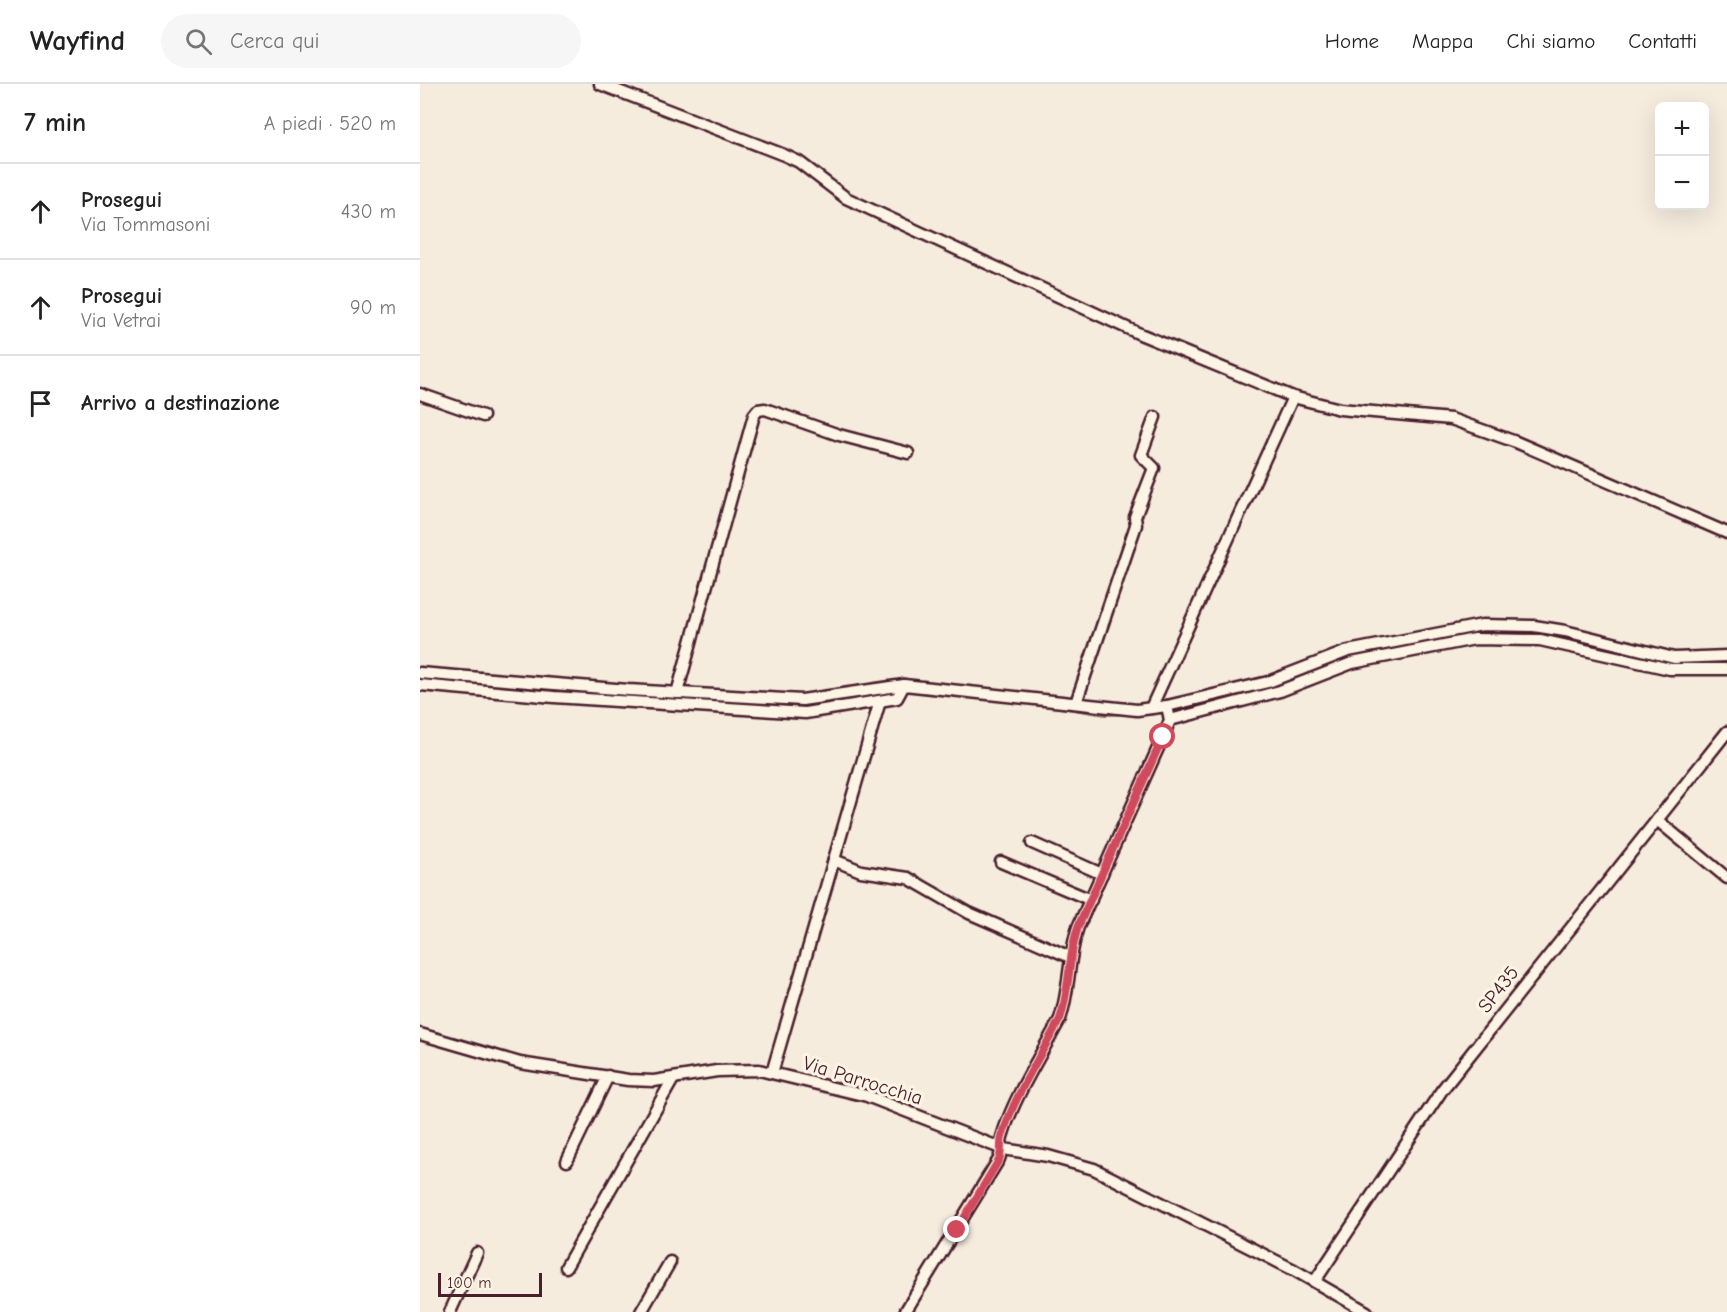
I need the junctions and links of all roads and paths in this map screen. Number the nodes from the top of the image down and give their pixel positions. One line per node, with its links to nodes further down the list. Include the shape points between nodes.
1 (600, 84): 3 (street, via 784,155 838,194 864,207 1140,334)
2 (420, 394): 4 (street)
3 (1293, 397): 7 (street, via 1340,409 1451,419 1516,442); 17 (street)
4 (483, 416)
5 (1155, 417): 16 (street, via 1141,455 1154,468)
6 (908, 453): 14 (street, via 758,410)
7 (1727, 533)
8 (1465, 634): 9 (street, via 1534,626 1667,657); 10 (street, via 1540,640 1670,669); 18 (street, via 1352,663 1280,691)
9 (1727, 656)
10 (1727, 669)
11 (420, 673): 14 (street)
12 (420, 686): 15 (street, via 805,713)
13 (902, 689): 14 (street, via 802,700); 15 (street, via 897,698); 16 (street)
14 (677, 693)
15 (880, 701): 22 (street)
16 (1076, 703): 17 (street, via 1119,710)
17 (1151, 708): 18 (street)
18 (1168, 713): 24 (street)
19 (1727, 732): 20 (street, SP435)
20 (1657, 820): 25 (street); 37 (street, SP435, via 1442,1090)
21 (1032, 843): 24 (street)
22 (834, 860): 27 (street, via 861,871 908,878 969,913); 29 (street)
23 (1001, 862): 26 (street)
24 (1102, 874): 26 (street)
25 (1727, 878)
26 (1091, 900): 27 (street)
27 (1070, 957): 32 (street, via 1063,1011 1011,1116 1001,1140)
28 (420, 1034): 30 (street, Via Parrocchia, via 520,1063)
29 (772, 1073): 31 (street, Via Parrocchia, via 736,1069); 32 (street, Via Parrocchia, via 885,1101)
30 (608, 1076): 31 (street, Via Parrocchia); 33 (street)
31 (673, 1079): 36 (street)
32 (1003, 1149): 37 (street, Via Parrocchia, via 1094,1168); 40 (street)
33 (567, 1161)
34 (477, 1253): 38 (street)
35 (670, 1262): 39 (street)
36 (566, 1266)
37 (1315, 1281): 41 (street, Via Parrocchia)
38 (450, 1312)
39 (640, 1312)
40 (905, 1312)
41 (1367, 1312)

